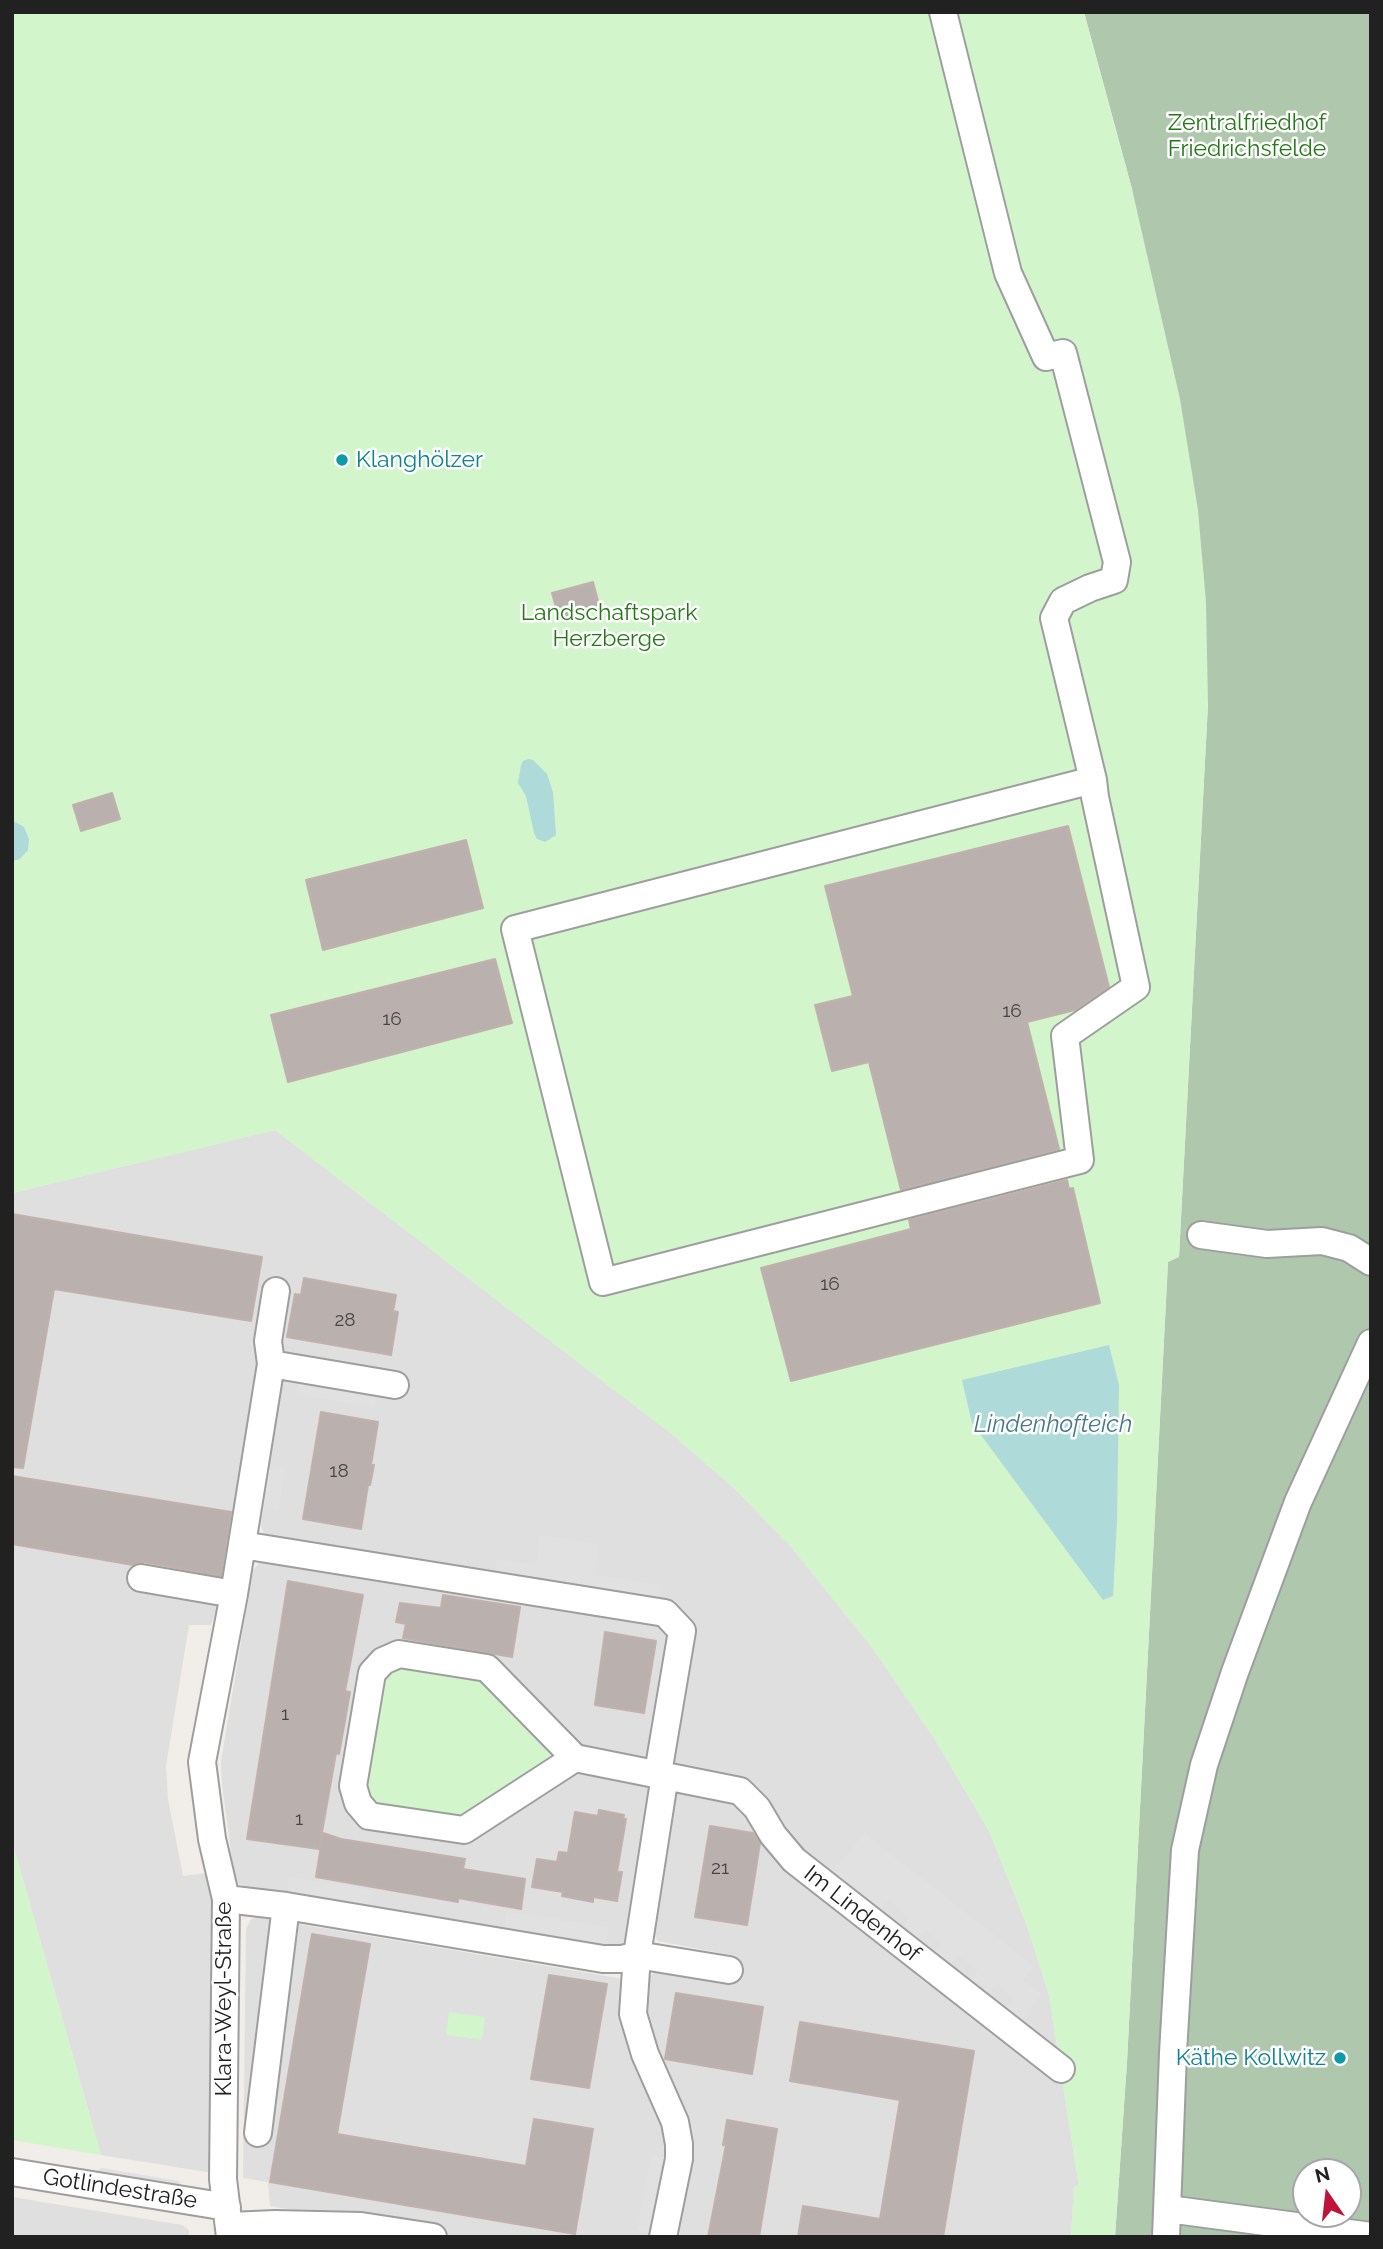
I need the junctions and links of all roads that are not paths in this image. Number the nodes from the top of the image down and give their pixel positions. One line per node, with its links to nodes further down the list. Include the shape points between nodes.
1 (943, 12): 2 (street, via 1008,273 1046,357 1063,353 1117,562 1114,580 1063,601 1055,618)
2 (1093, 780): 2 (street, via 1136,987 1065,1036 1080,1160 603,1282 515,929)
3 (1201, 1235): 4 (street, via 1267,1244 1322,1241 1349,1248)
4 (1371, 1262)
5 (276, 1291): 7 (street, Klara-Weyl-Straße, via 268,1342)
6 (1371, 1343): 21 (street, via 1298,1502 1204,1765 1185,1850)
7 (271, 1364): 8 (street); 9 (street, Klara-Weyl-Straße)
8 (395, 1385)
9 (242, 1545): 11 (street, Klara-Weyl-Straße); 13 (street, via 665,1613 682,1631)
10 (141, 1578): 11 (street)
11 (233, 1594): 14 (street, Klara-Weyl-Straße, via 202,1762)
12 (575, 1758): 12 (street, via 487,1668 399,1654 372,1673 353,1787 369,1816 464,1830); 13 (street, Im Lindenhof)
13 (661, 1774): 16 (street); 18 (street, Im Lindenhof, via 740,1791 794,1860)
14 (226, 1899): 15 (street); 22 (street, Klara-Weyl-Straße, via 223,2179)
15 (286, 1906): 16 (street, via 603,1959); 19 (street)
16 (637, 1955): 17 (street); 25 (street, via 633,2014 680,2144)
17 (729, 1970)
18 (1061, 2069)
19 (258, 2133)
20 (12, 2172): 22 (street, Gotlindestraße)
21 (1168, 2209): 23 (street); 26 (street)
22 (229, 2223): 24 (street, Gotlindestraße, via 361,2227)
23 (1371, 2236)
24 (433, 2237)
25 (663, 2237)
26 (1166, 2237)

